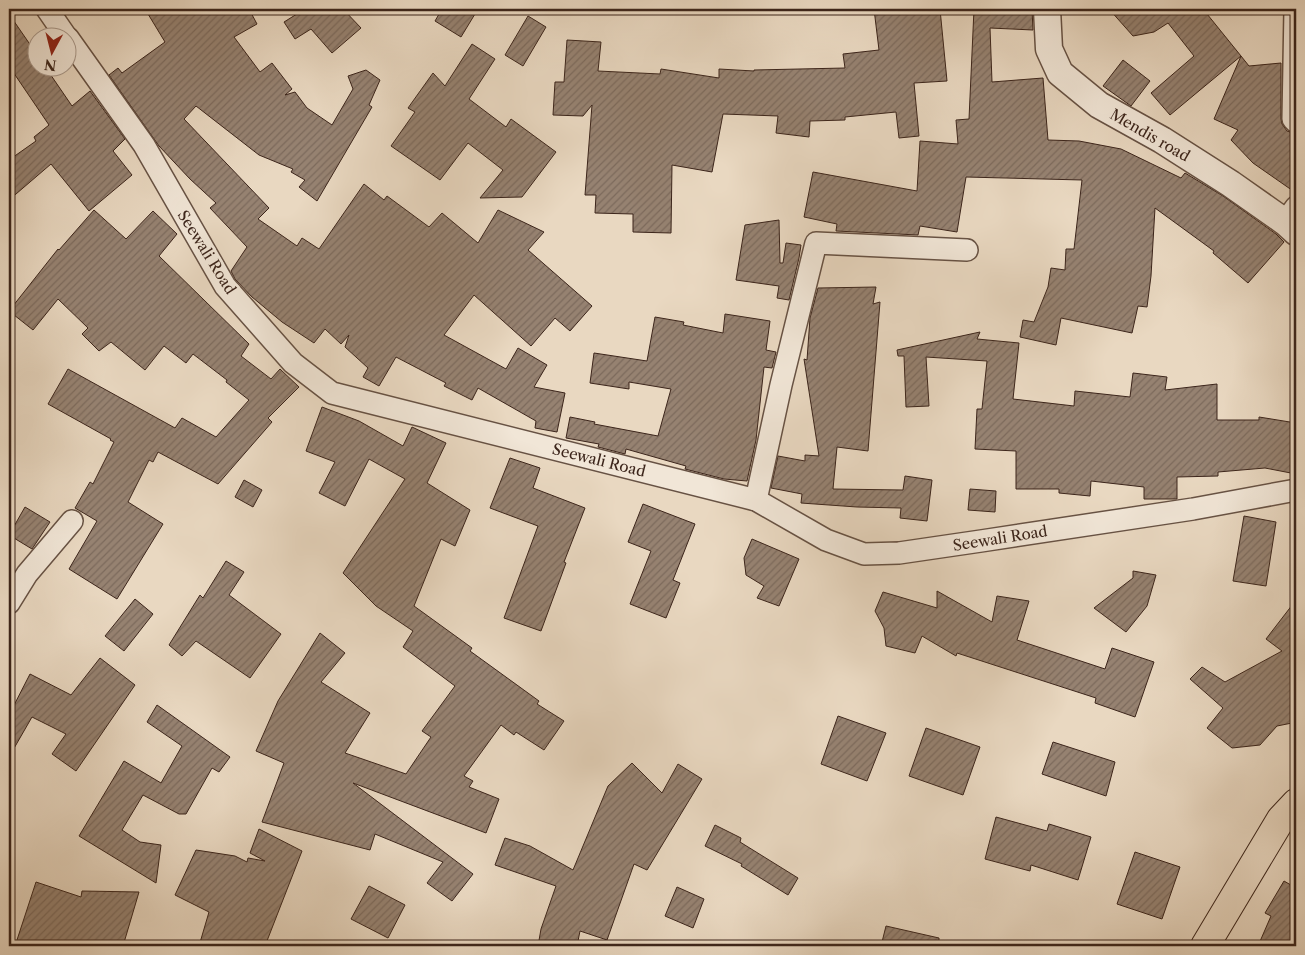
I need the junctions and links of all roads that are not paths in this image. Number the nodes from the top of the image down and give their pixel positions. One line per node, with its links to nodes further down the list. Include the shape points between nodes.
1 (46, 9): 4 (street, Seewali Road)
2 (1046, 9): 7 (street, Mendis road, via 1048,49 1060,73 1099,105)
3 (1295, 9): 6 (street, via 1293,119)
4 (60, 28)
5 (78, 53): 10 (street, Seewali Road, via 144,145 225,286 293,363 332,393)
6 (1296, 122)
7 (1293, 220)
8 (966, 250): 10 (street, via 816,243)
9 (1296, 490): 10 (street, Seewali Road, via 1193,509 900,553 873,554 864,554 826,540)
10 (756, 500)
11 (72, 521): 12 (street, via 27,574)
12 (9, 603)
13 (1296, 803): 14 (main road, via 1281,819)
14 (1205, 946)

